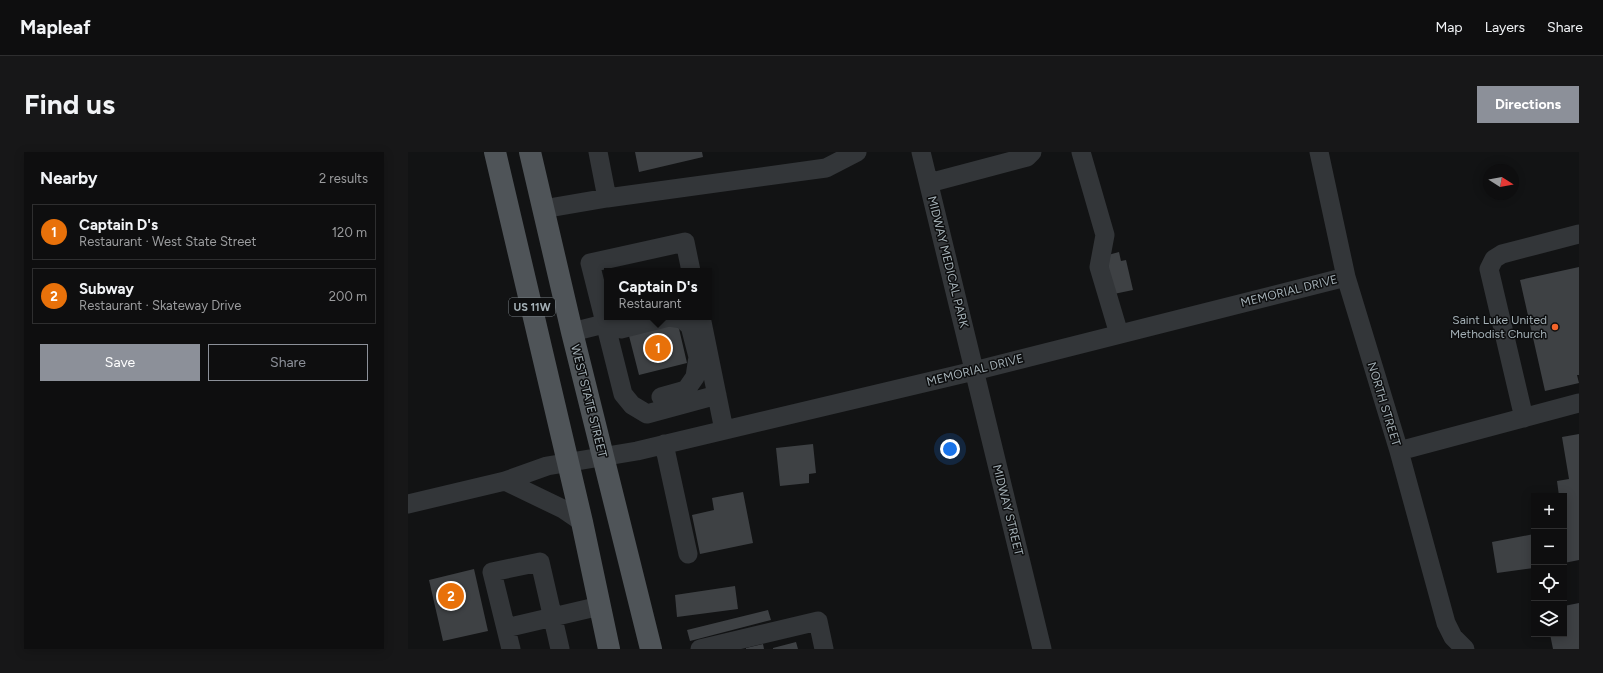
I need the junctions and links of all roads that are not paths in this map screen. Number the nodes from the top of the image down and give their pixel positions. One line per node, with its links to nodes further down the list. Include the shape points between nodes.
1 (495, 152): 31 (main road, US 11W)
2 (530, 152): 11 (main road, WEST STATE STREET / US 11W)
3 (598, 152): 10 (street)
4 (852, 152): 10 (street, via 826,168)
5 (921, 152): 9 (street, MIDWAY MEDICAL PARK)
6 (1032, 152): 9 (street, via 1027,158)
7 (1081, 152): 21 (street, via 1105,235 1099,267)
8 (1319, 152): 14 (street, NORTH STREET)
9 (929, 183): 22 (street, MIDWAY MEDICAL PARK)
10 (606, 198): 11 (street)
11 (543, 209): 20 (main road, WEST STATE STREET / US 11W)
12 (1579, 234): 26 (street, via 1502,254 1494,258 1489,268)
13 (690, 268): 19 (street, via 685,242 590,263)
14 (1346, 277): 21 (street, MEMORIAL DRIVE); 29 (street, NORTH STREET)
15 (619, 320): 19 (street)
16 (657, 320): 19 (street, via 621,329)
17 (683, 320): 25 (street, via 690,326 698,357 695,377 686,390)
18 (702, 320): 23 (street)
19 (604, 324): 20 (street); 25 (street, via 623,394)
20 (572, 332): 30 (main road, WEST STATE STREET / US 11W)
21 (1119, 334): 22 (street, MEMORIAL DRIVE)
22 (974, 371): 27 (street, MEMORIAL DRIVE); 45 (street, MIDWAY STREET)
23 (717, 395): 25 (street, via 647,414); 27 (street)
24 (1579, 403): 26 (street)
25 (632, 405)
26 (1524, 418): 29 (street)
27 (724, 430): 28 (street, MEMORIAL DRIVE)
28 (664, 444): 30 (street, MEMORIAL DRIVE); 35 (street)
29 (1399, 451): 46 (street, NORTH STREET, via 1446,623 1453,637)
30 (602, 456): 31 (street, MEMORIAL DRIVE); 42 (main road, WEST STATE STREET / US 11W)
31 (568, 462): 32 (street, MEMORIAL DRIVE, via 547,466); 34 (main road, US 11W)
32 (505, 481): 33 (street, MEMORIAL DRIVE); 34 (street, via 563,509)
33 (408, 504)
34 (582, 522): 36 (main road, US 11W)
35 (688, 554)
36 (600, 606): 37 (street); 41 (main road, US 11W)
37 (552, 618): 38 (street); 38 (street, via 540,562 492,572); 40 (street)
38 (506, 628): 39 (street)
39 (511, 649)
40 (560, 649)
41 (609, 649)
42 (651, 649)
43 (700, 649): 44 (street, via 818,621)
44 (824, 649)
45 (1042, 649)
46 (1465, 649)

